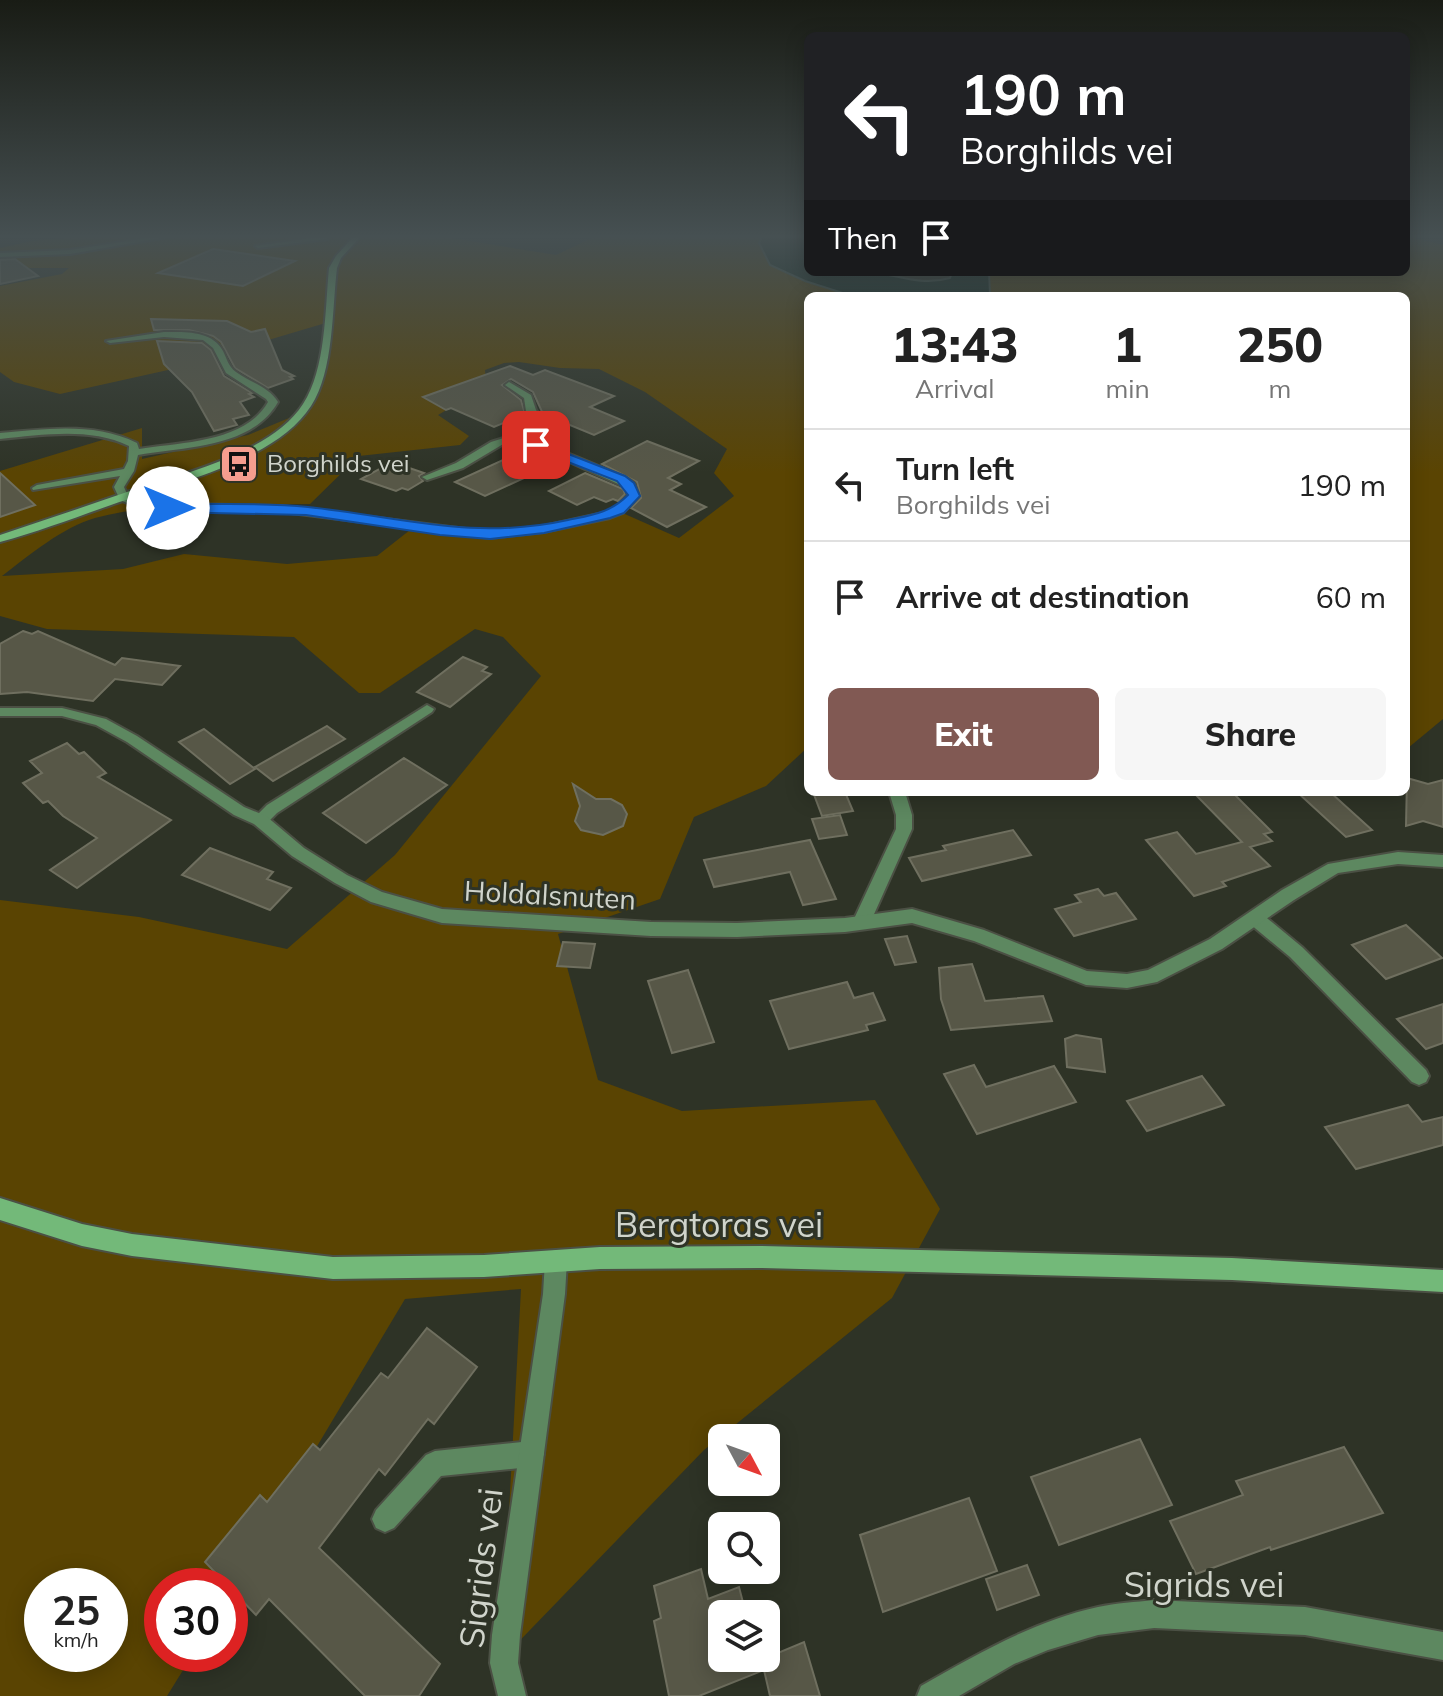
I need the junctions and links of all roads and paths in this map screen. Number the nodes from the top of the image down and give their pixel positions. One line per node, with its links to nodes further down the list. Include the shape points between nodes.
1 (328, 315): 10 (street, via 323,366 300,414 241,455)
2 (110, 341): 6 (street, via 201,337 214,344 229,372 273,402 263,419 240,431)
3 (509, 385): 5 (street, via 528,397 539,420)
4 (0, 436): 6 (street, via 112,435 134,445)
5 (530, 441): 8 (street, via 505,439); 10 (street, via 621,479 634,496 606,516 490,535 295,510 141,506)
6 (135, 453): 7 (street)
7 (129, 471): 9 (street); 10 (street, via 119,487)
8 (427, 477)
9 (37, 488)
10 (124, 498): 11 (street)
11 (0, 539)
12 (427, 709): 15 (street)
13 (0, 712): 15 (street, Holdalsnuten, via 62,712 101,722)
14 (898, 796): 18 (street, via 904,829)
15 (260, 820): 18 (street, Holdalsnuten, via 341,879 377,897 442,916 681,930)
16 (1443, 861): 17 (street, Holdalsnuten, via 1398,858 1334,868)
17 (1256, 919): 18 (street, Holdalsnuten, via 1169,969 1127,981 1086,978 934,920 912,916); 19 (street)
18 (862, 921)
19 (1419, 1076)
20 (0, 1209): 21 (street, Bergtoras vei, via 132,1245 333,1268)
21 (556, 1261): 22 (street, Bergtoras vei, via 760,1257 1232,1269); 23 (street, Sigrids vei)
22 (1443, 1281)
23 (531, 1454): 24 (street, Sigrids vei, via 435,1464); 26 (street, Sigrids vei, via 506,1635)
24 (385, 1519)
25 (1443, 1646): 27 (street, Sigrids vei, via 1305,1621 1154,1614 1098,1621 1048,1636 1004,1654)
26 (508, 1694)
27 (931, 1696)

